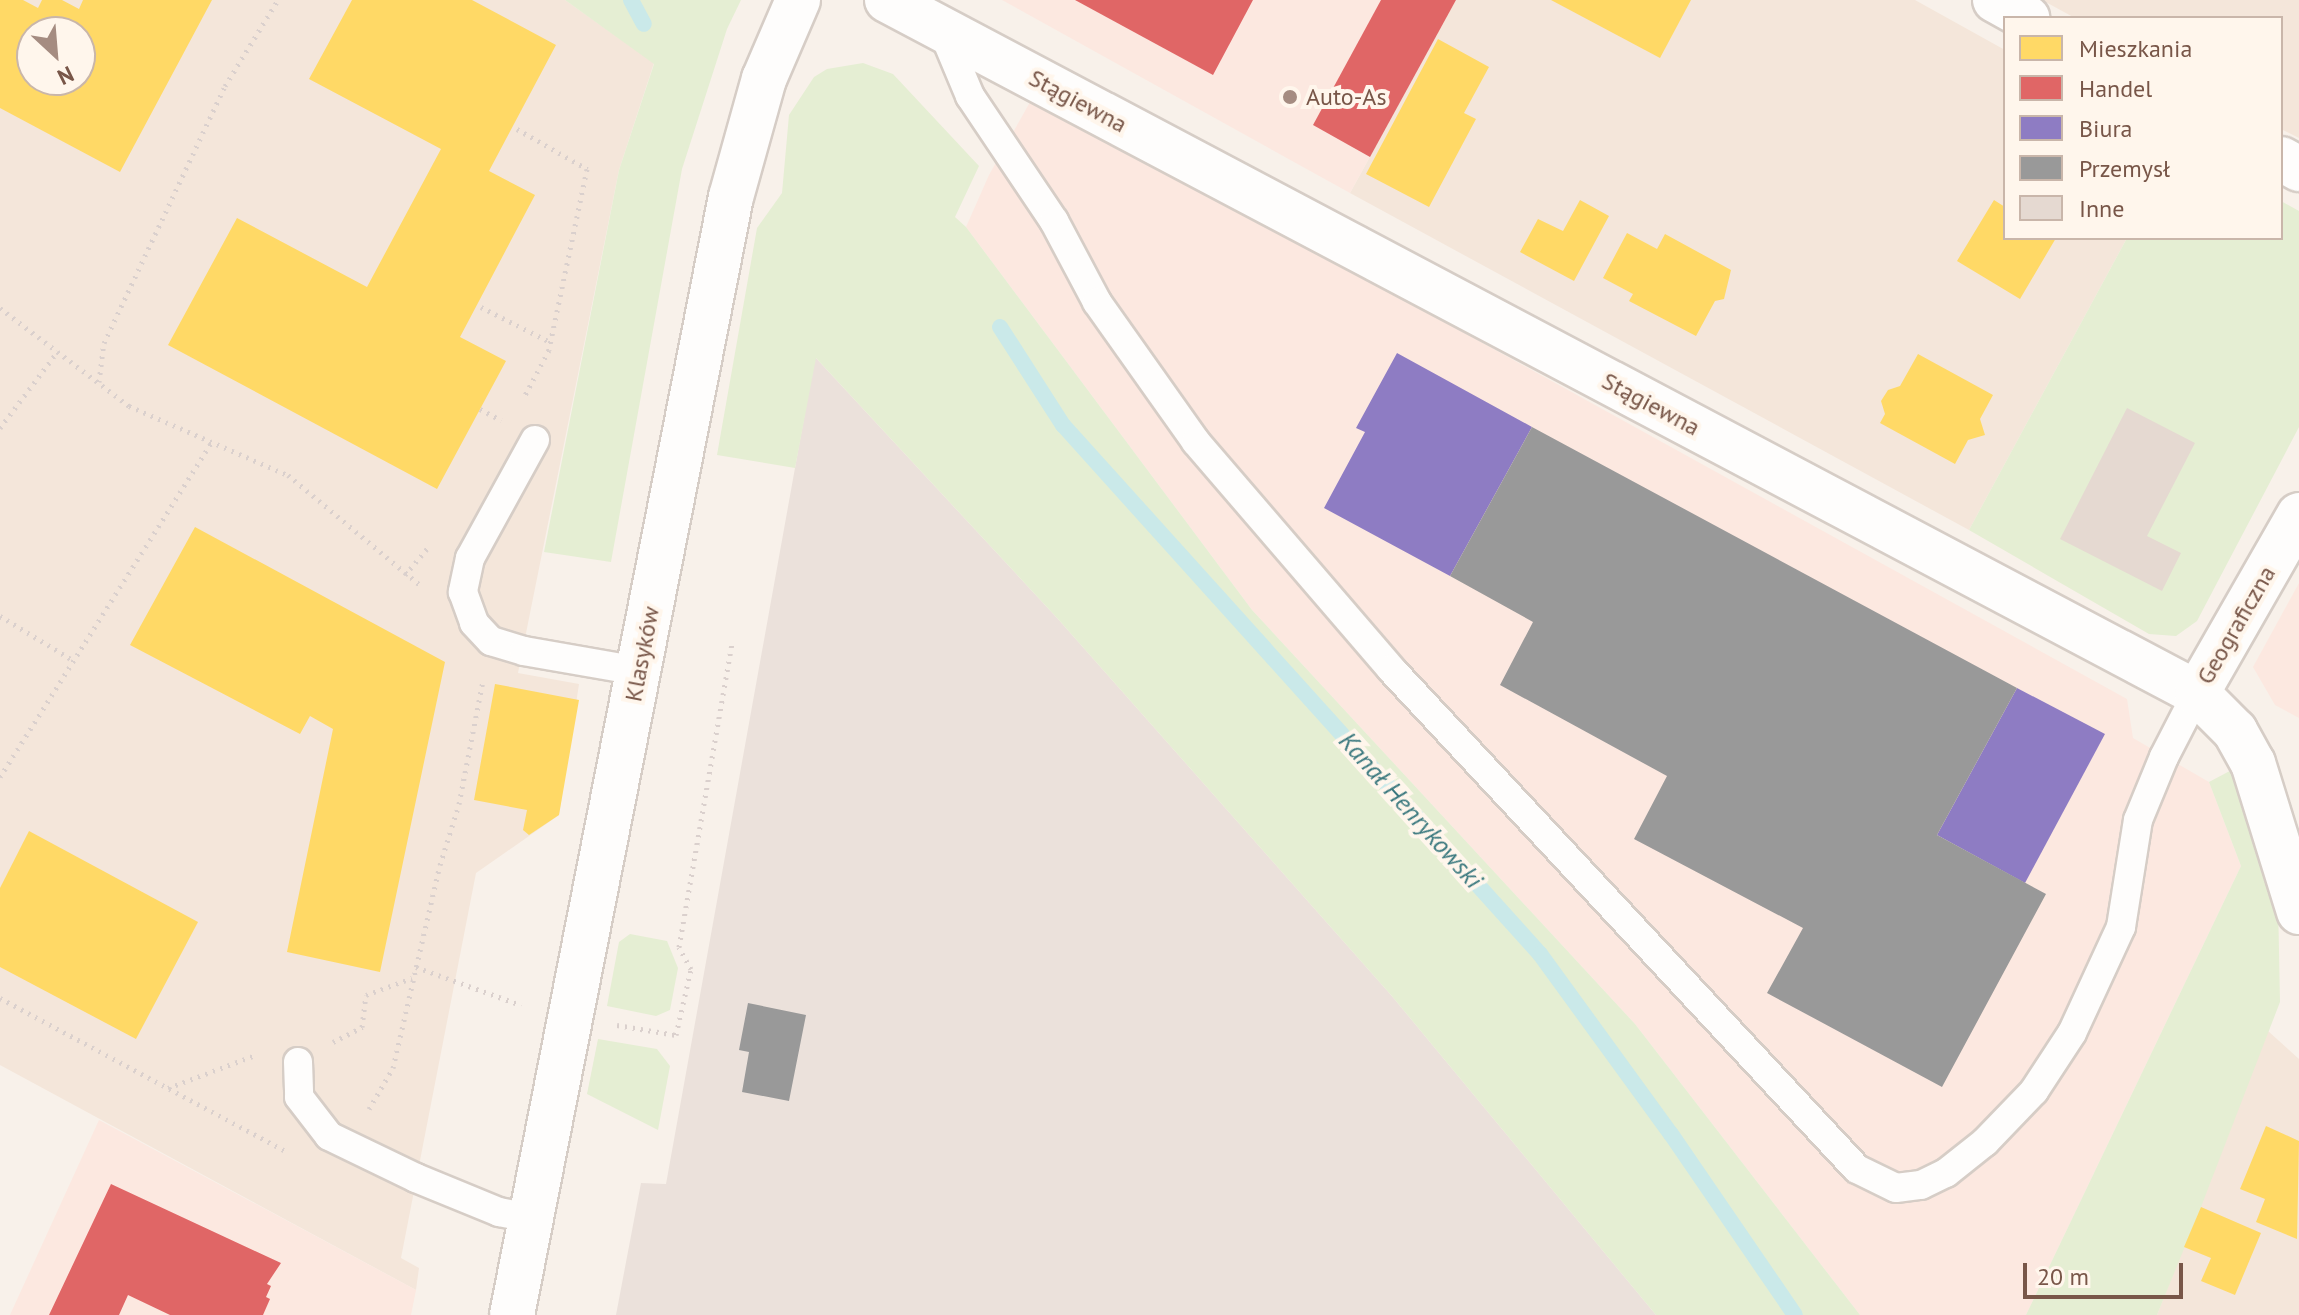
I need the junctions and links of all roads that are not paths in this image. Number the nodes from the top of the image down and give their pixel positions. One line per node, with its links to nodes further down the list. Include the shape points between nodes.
1 (798, 0): 8 (street, Klasyków, via 764,79 731,197)
2 (887, 0): 5 (street, Stągiewna)
3 (1995, 0): 4 (street)
4 (2023, 16)
5 (942, 29): 9 (street, Stągiewna); 9 (lane, via 970,96 1054,221 1097,302 1196,442 1391,669 1857,1169 1896,1188 1921,1185 1985,1142 2034,1091 2072,1033 2121,927 2138,820)
6 (535, 440): 8 (lane, via 470,558 463,592 482,632 524,651)
7 (2299, 515): 9 (street, Geograficzna)
8 (639, 671): 12 (street, Klasyków)
9 (2197, 693): 10 (street, Stągiewna, via 2235,731 2253,763)
10 (2299, 912)
11 (298, 1062): 12 (lane, via 299,1097 329,1136 499,1212)
12 (531, 1218): 13 (street, Klasyków)
13 (512, 1315)

